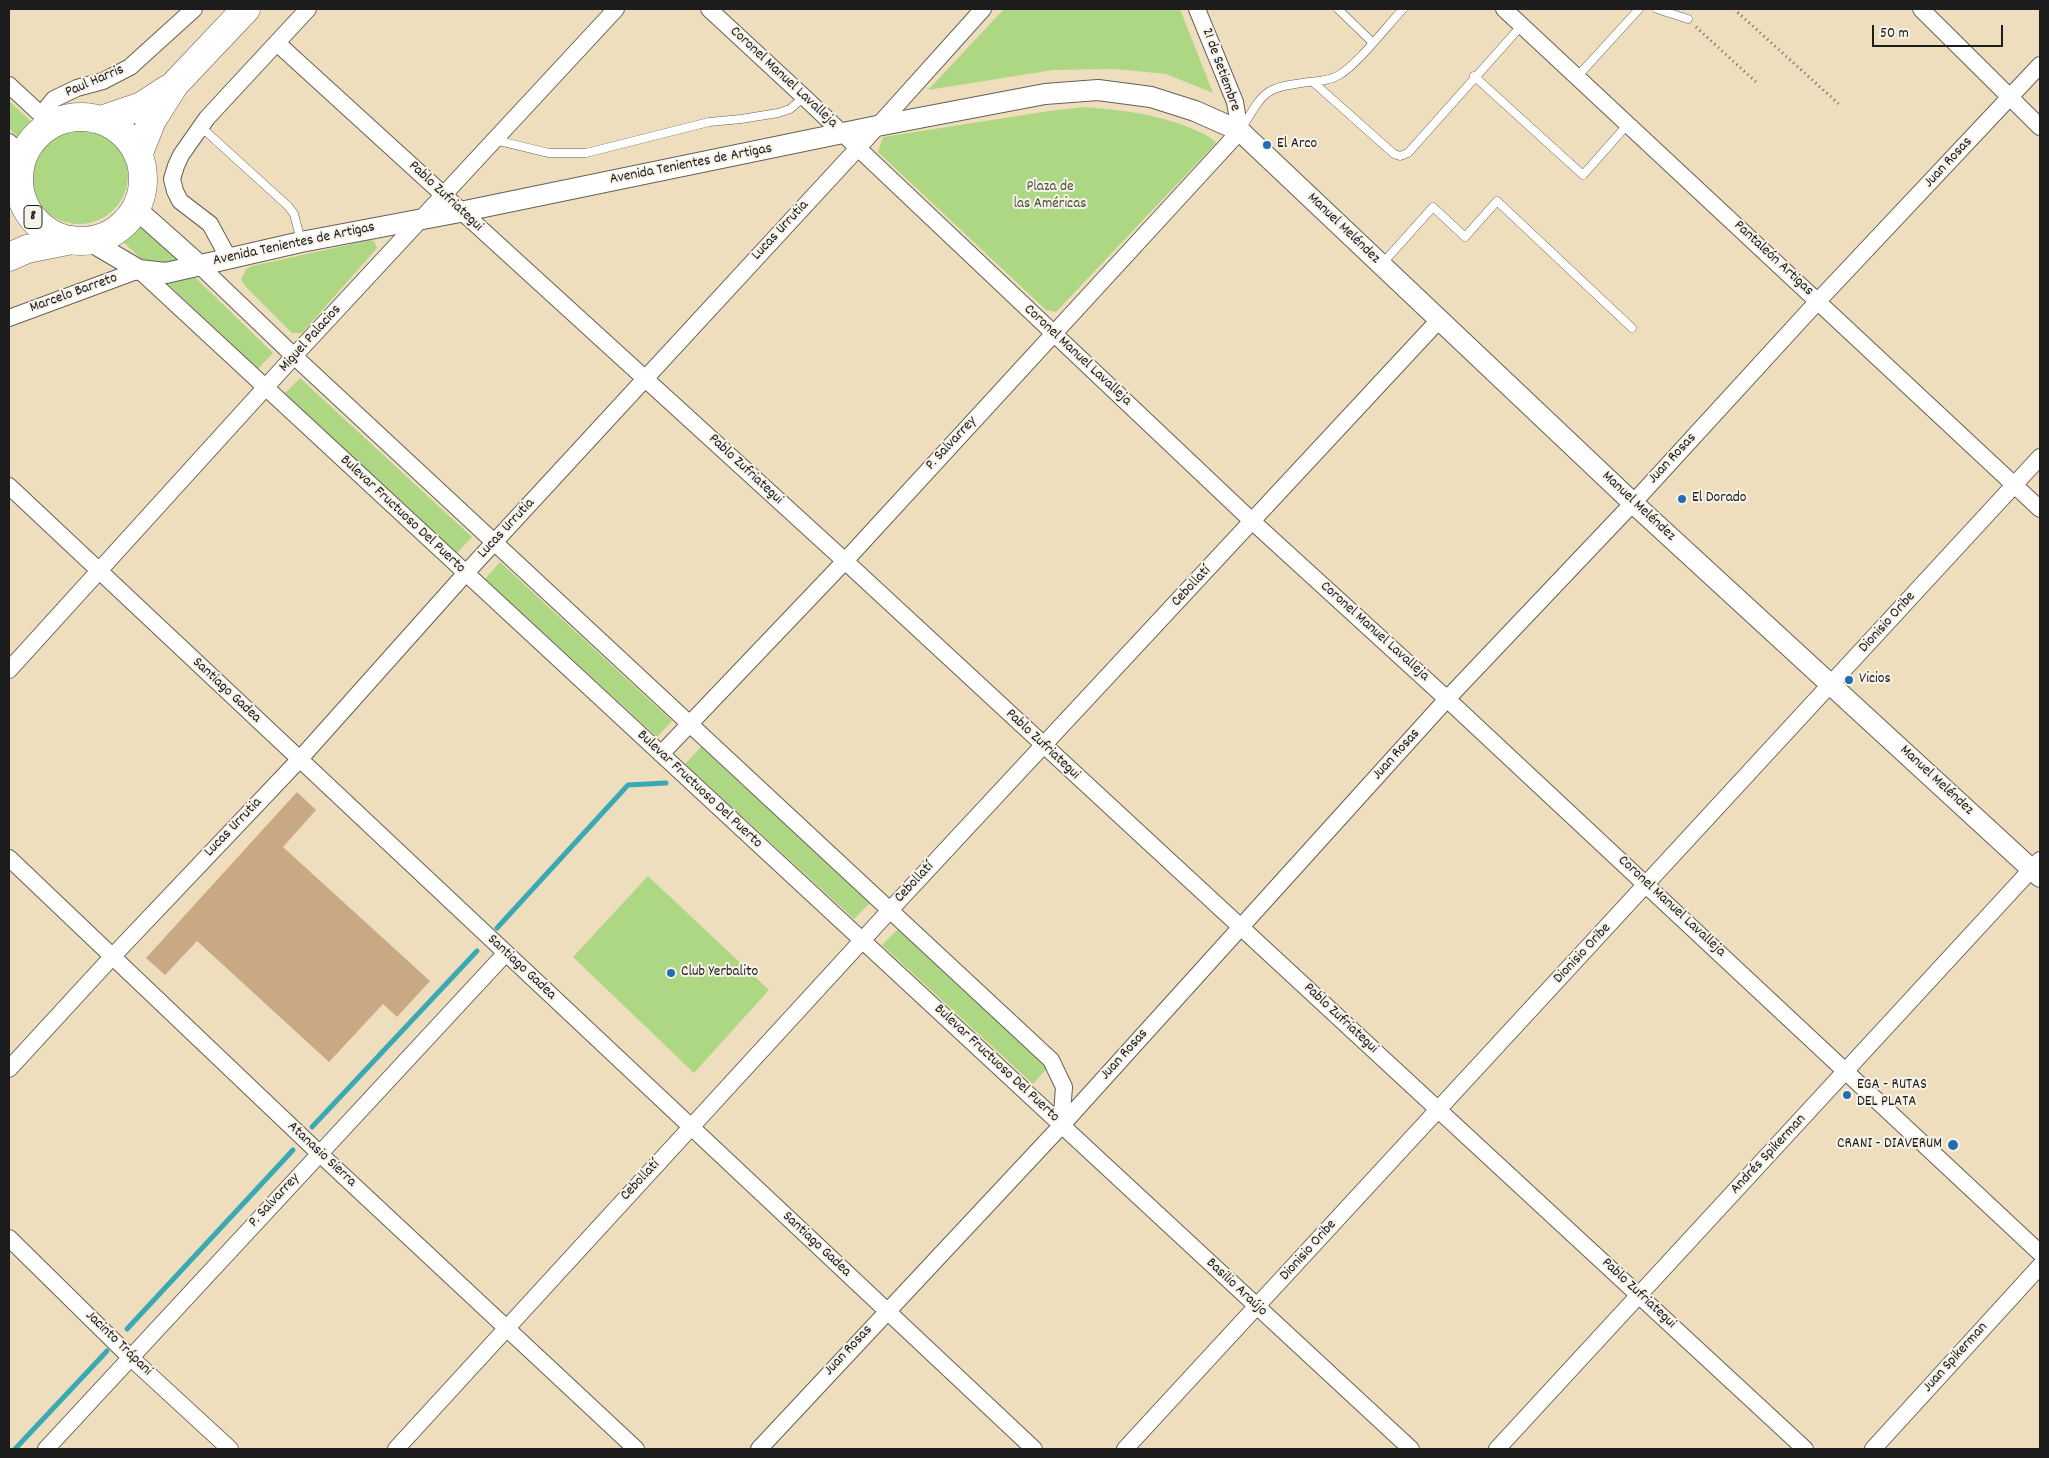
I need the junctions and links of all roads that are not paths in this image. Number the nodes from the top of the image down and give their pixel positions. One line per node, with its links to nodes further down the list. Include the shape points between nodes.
1 (194, 9): 26 (street, Paul Harris, via 130,67 104,81 77,88 54,99)
2 (246, 9): 22 (highway, 8)
3 (308, 9): 17 (street)
4 (616, 9): 34 (street, Miguel Palacios)
5 (709, 9): 24 (street, Coronel Manuel Lavalleja)
6 (983, 9): 30 (street, Lucas Urrutia)
7 (1197, 9): 32 (street, 21 de Setiembre, via 1235,102)
8 (1338, 9): 16 (lane)
9 (1403, 9): 16 (lane)
10 (1504, 9): 15 (street, Pantaleón Artigas)
11 (1638, 9): 20 (lane)
12 (1657, 9): 14 (lane)
13 (1921, 9): 25 (street)
14 (1688, 19)
15 (1522, 25): 19 (lane); 20 (street, Pantaleón Artigas)
16 (1372, 42): 21 (lane, via 1351,67 1329,80)
17 (277, 43): 29 (street); 38 (street, Pablo Zufriategui)
18 (2040, 65): 25 (street, Juan Rosas)
19 (1474, 76): 21 (lane, via 1408,153 1400,156); 28 (lane, via 1583,175)
20 (1577, 77): 28 (street, Pantaleón Artigas)
21 (1313, 82): 32 (lane, via 1274,89 1260,98)
22 (175, 84): 27 (highway, 8, via 142,106); 36 (highway, 8, via 152,120)
23 (9, 85): 26 (street)
24 (804, 97): 33 (street, Coronel Manuel Lavalleja); 34 (lane, via 790,109 778,113 709,122 586,153 549,153)
25 (2011, 98): 31 (street); 49 (street, Juan Rosas)
26 (46, 120): 27 (highway, 8, via 84,117); 37 (highway, 8)
27 (101, 120): 36 (highway, 8, via 116,128)
28 (1628, 124): 49 (street, Pantaleón Artigas)
29 (201, 126): 43 (lane, via 288,206 294,214); 45 (street, via 182,155 172,179 180,201 210,224)
30 (877, 126): 32 (street, Avenida Tenientes de Artigas, via 1046,94 1098,90 1151,96); 33 (street, Avenida Tenientes de Artigas); 35 (street, Lucas Urrutia)
31 (2040, 126)
32 (1240, 131): 47 (street, Manuel Meléndez); 53 (street, P. Salvarrey)
33 (843, 134): 35 (street, Coronel Manuel Lavalleja); 40 (street, Avenida Tenientes de Artigas)
34 (494, 140): 38 (street, Miguel Palacios)
35 (858, 148): 53 (street, Coronel Manuel Lavalleja); 55 (street, Lucas Urrutia)
36 (138, 154): 39 (highway, 8, via 142,172 141,191)
37 (15, 168): 42 (highway, 8, via 28,211 40,225 55,234)
38 (443, 196): 40 (street, Pablo Zufriategui); 41 (street, Miguel Palacios)
39 (135, 208): 42 (highway, 8, via 127,220 104,237); 46 (street, Bulevar Fructuoso Del Puerto)
40 (460, 212): 41 (street, Avenida Tenientes de Artigas); 55 (street, Pablo Zufriategui)
41 (422, 219): 43 (street, Avenida Tenientes de Artigas); 54 (street, Miguel Palacios)
42 (80, 240): 44 (highway, 8, via 27,249); 48 (street, Bulevar Fructuoso Del Puerto)
43 (301, 242): 45 (street, Avenida Tenientes de Artigas)
44 (9, 257)
45 (229, 259): 46 (street, Avenida Tenientes de Artigas)
46 (199, 265): 48 (street, Avenida Tenientes de Artigas, via 166,273); 54 (street, Bulevar Fructuoso Del Puerto)
47 (1381, 265): 51 (street, Manuel Meléndez); 52 (lane, via 1432,208 1465,237 1497,201)
48 (139, 270): 50 (street, Marcelo Barreto); 56 (street, Bulevar Fructuoso Del Puerto)
49 (1818, 301): 58 (street, Pantaleón Artigas); 60 (street, Juan Rosas)
50 (9, 318)
51 (1438, 320): 60 (street, Manuel Meléndez); 62 (street, Cebollatí)
52 (1632, 328)
53 (1053, 334): 62 (street, Coronel Manuel Lavalleja); 64 (street, P. Salvarrey)
54 (294, 356): 56 (street, Miguel Palacios); 63 (street, Bulevar Fructuoso Del Puerto)
55 (646, 378): 63 (street, Lucas Urrutia); 64 (street, Pablo Zufriategui)
56 (266, 388): 65 (street, Miguel Palacios); 66 (street, Bulevar Fructuoso Del Puerto)
57 (2040, 457): 58 (street, Dionisio Oribe)
58 (2014, 484): 61 (street, Pantaleón Artigas); 68 (street, Dionisio Oribe)
59 (9, 486): 65 (street, Santiago Gadea)
60 (1633, 503): 68 (street, Manuel Meléndez); 69 (street, Juan Rosas)
61 (2040, 509)
62 (1252, 522): 69 (street, Coronel Manuel Lavalleja); 71 (street, Cebollatí)
63 (495, 542): 66 (street, Lucas Urrutia); 70 (street, Bulevar Fructuoso Del Puerto)
64 (845, 561): 70 (street, P. Salvarrey); 71 (street, Pablo Zufriategui)
65 (99, 571): 67 (street, Miguel Palacios); 73 (street, Santiago Gadea)
66 (465, 574): 72 (street, Bulevar Fructuoso Del Puerto); 73 (street, Lucas Urrutia)
67 (9, 670)
68 (1832, 685): 75 (street, Manuel Meléndez); 76 (street, Dionisio Oribe)
69 (1447, 698): 76 (street, Coronel Manuel Lavalleja); 78 (street, Juan Rosas)
70 (690, 722): 72 (street, P. Salvarrey); 77 (street, Bulevar Fructuoso Del Puerto)
71 (1044, 746): 77 (street, Cebollatí); 78 (street, Pablo Zufriategui)
72 (661, 754): 79 (street, Bulevar Fructuoso Del Puerto)
73 (299, 760): 80 (street, Santiago Gadea); 81 (street, Lucas Urrutia)
74 (9, 858): 81 (street, Atanasio Sierra)
75 (2037, 869): 83 (street, Andrés Spikerman)
76 (1647, 885): 83 (street, Coronel Manuel Lavalleja); 84 (street, Dionisio Oribe)
77 (891, 909): 79 (street, Cebollatí); 85 (street, Bulevar Fructuoso Del Puerto, via 1051,1060 1064,1087)
78 (1240, 927): 84 (street, Pablo Zufriategui); 85 (street, Juan Rosas)
79 (863, 940): 85 (street, Bulevar Fructuoso Del Puerto); 86 (street, Cebollatí)
80 (505, 954): 86 (street, Santiago Gadea); 87 (street, P. Salvarrey)
81 (112, 956): 82 (street, Lucas Urrutia); 87 (street, Atanasio Sierra)
82 (9, 1069)
83 (1846, 1071): 89 (street, Coronel Manuel Lavalleja); 91 (street, Andrés Spikerman)
84 (1438, 1110): 91 (street, Pablo Zufriategui); 92 (street, Dionisio Oribe)
85 (1061, 1126): 92 (street, Basilio Araújo); 93 (street, Juan Rosas)
86 (691, 1127): 93 (street, Santiago Gadea); 94 (street, Cebollatí)
87 (320, 1154): 94 (street, Atanasio Sierra); 95 (street, P. Salvarrey)
88 (9, 1238): 95 (street, Jacinto Trápani)
89 (2040, 1254)
90 (2040, 1266): 106 (street, Juan Spikerman)
91 (1640, 1295): 104 (street, Andrés Spikerman); 105 (street, Pablo Zufriategui)
92 (1257, 1308): 102 (street, Dionisio Oribe); 103 (street, Basilio Araújo)
93 (886, 1311): 100 (street, Juan Rosas); 101 (street, Santiago Gadea)
94 (506, 1327): 98 (street, Cebollatí); 99 (street, Atanasio Sierra)
95 (130, 1357): 96 (street, P. Salvarrey); 97 (street, Jacinto Trápani)
96 (46, 1449)
97 (230, 1449)
98 (396, 1449)
99 (636, 1449)
100 (759, 1449)
101 (1034, 1449)
102 (1125, 1449)
103 (1411, 1449)
104 (1498, 1449)
105 (1805, 1449)
106 (1872, 1449)

